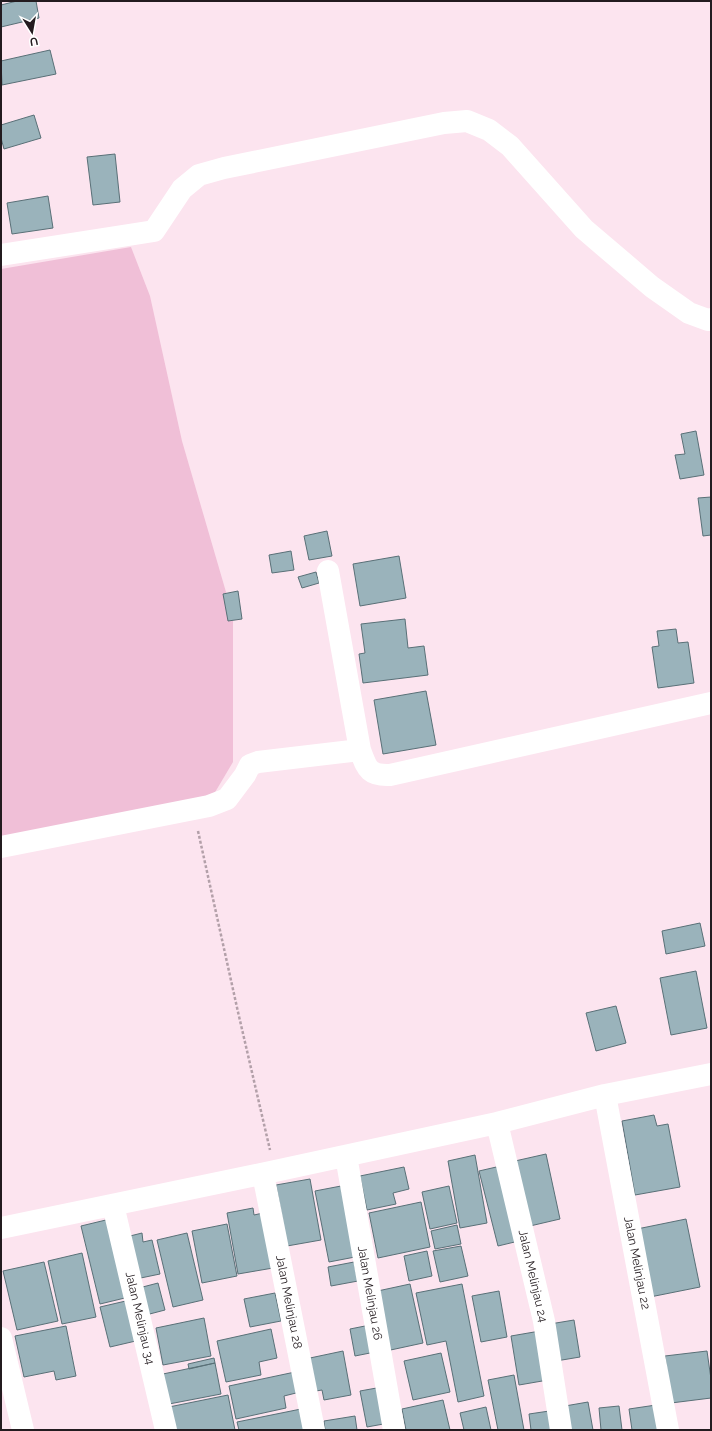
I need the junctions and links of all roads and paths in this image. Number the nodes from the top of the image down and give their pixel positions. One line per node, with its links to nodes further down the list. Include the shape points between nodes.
1 (1, 255): 2 (street, via 154,231 182,189 199,175 436,124 467,121 489,130 510,146 584,229 652,287 689,313)
2 (710, 324)
3 (328, 571): 5 (street)
4 (711, 703): 5 (street, via 390,775 373,774)
5 (360, 750): 6 (street, via 258,762 250,765 227,799)
6 (193, 810): 7 (street); 12 (path, via 238,1012)
7 (1, 847)
8 (711, 1074): 9 (street)
9 (605, 1095): 10 (street); 21 (street, Jalan Melinjau 22)
10 (497, 1124): 11 (street); 20 (street, Jalan Melinjau 24, via 544,1321)
11 (346, 1156): 12 (street); 19 (street, Jalan Melinjau 26)
12 (269, 1173): 13 (street); 18 (street, Jalan Melinjau 28)
13 (113, 1205): 14 (street); 17 (street, Jalan Melinjau 34)
14 (1, 1228)
15 (1, 1338): 16 (street)
16 (23, 1430)
17 (166, 1430)
18 (314, 1430)
19 (394, 1430)
20 (561, 1430)
21 (668, 1430)

